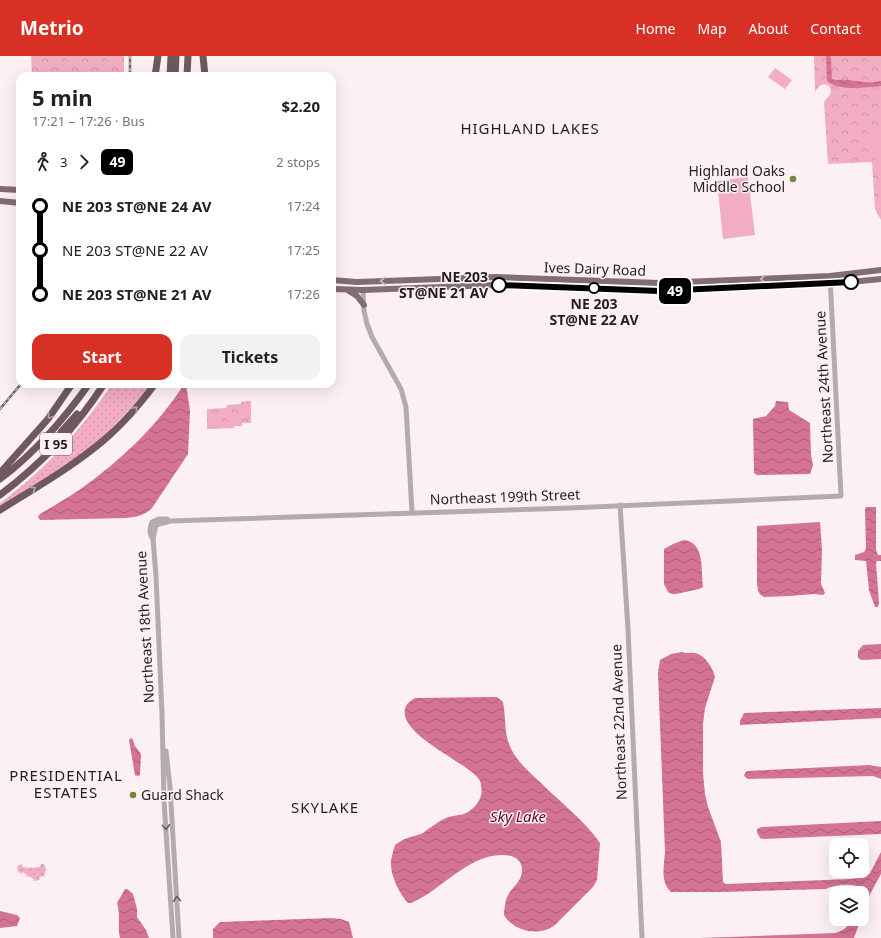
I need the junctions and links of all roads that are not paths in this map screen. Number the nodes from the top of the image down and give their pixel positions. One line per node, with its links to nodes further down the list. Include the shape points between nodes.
1 (158, 56): 7 (highway)
2 (171, 56): 8 (highway)
3 (176, 56): 9 (highway)
4 (184, 56): 10 (highway)
5 (188, 56): 11 (highway)
6 (203, 56): 12 (highway)
7 (156, 72)
8 (170, 72)
9 (175, 72)
10 (183, 72)
11 (187, 72)
12 (205, 72)
13 (0, 189): 14 (main road)
14 (16, 190)
15 (0, 201): 16 (main road)
16 (16, 203)
17 (881, 270): 18 (main road, Ives Dairy Road)
18 (830, 276): 21 (main road, Ives Dairy Road, one-way to 21, via 658,283 495,277); 22 (street, Northeast 24th Avenue)
19 (881, 279): 22 (main road, Ives Dairy Road)
20 (336, 280): 21 (main road, Ives Dairy Road)
21 (363, 282): 25 (main road)
22 (830, 284): 25 (main road, Ives Dairy Road, via 659,291 495,285); 37 (street, Northeast 24th Avenue)
23 (336, 289): 24 (main road, Ives Dairy Road)
24 (348, 290): 25 (main road, Ives Dairy Road); 26 (main road)
25 (363, 290): 26 (street)
26 (364, 305): 40 (street, via 367,324 401,389 406,406)
27 (69, 388): 33 (highway, one-way to 33, via 48,419)
28 (81, 388): 33 (highway, I 95, via 58,418)
29 (86, 388): 34 (highway, via 53,430)
30 (95, 388): 35 (highway, via 74,418 50,444)
31 (101, 388): 36 (highway, I 95, via 74,426 41,460)
32 (152, 388): 39 (highway, one-way to 32, via 81,458 104,440 127,418)
33 (0, 474)
34 (0, 479)
35 (0, 489)
36 (0, 495)
37 (841, 496): 38 (street, Northeast 199th Street)
38 (620, 505): 40 (street, Northeast 199th Street); 45 (street, Northeast 22nd Avenue)
39 (0, 510)
40 (412, 512): 41 (street, Northeast 199th Street)
41 (170, 521): 42 (street, Northeast 18th Avenue, via 156,525 153,539)
42 (162, 714): 43 (street, Northeast 18th Avenue, one-way to 43, via 164,797); 44 (street, Northeast 18th Avenue, one-way to 42, via 170,788)
43 (173, 938)
44 (179, 938)
45 (642, 938)

